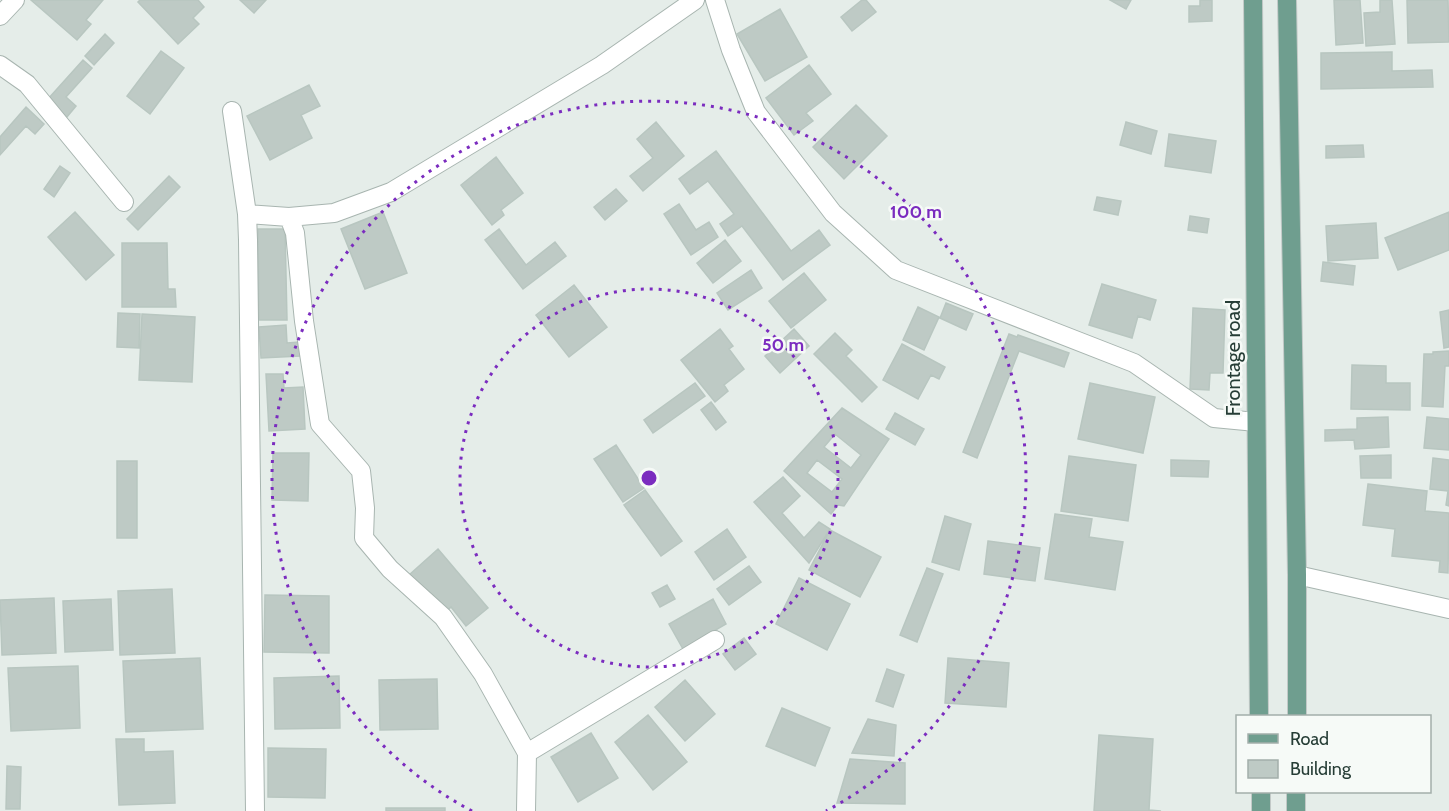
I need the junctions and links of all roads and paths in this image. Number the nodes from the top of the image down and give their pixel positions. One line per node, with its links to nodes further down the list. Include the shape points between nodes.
1 (15, 0): 6 (street)
2 (695, 0): 11 (street, via 602,65 391,192 334,213)
3 (714, 0): 12 (street, via 756,112 833,213 897,270 1134,363 1214,418)
4 (1253, 0): 12 (main road, Frontage road)
5 (1287, 0): 13 (main road)
6 (0, 16)
7 (0, 65): 9 (street, via 27,84)
8 (232, 111): 10 (street)
9 (124, 202)
10 (247, 214): 11 (street); 21 (street)
11 (289, 217): 18 (street, via 295,233 320,424 361,471 364,538 443,617 483,674)
12 (1256, 422): 16 (main road, Frontage road)
13 (1297, 575): 14 (street); 17 (main road)
14 (1449, 609)
15 (715, 640): 18 (street)
16 (1259, 715)
17 (1297, 715)
18 (526, 753): 22 (street)
19 (1260, 793): 23 (main road)
20 (1296, 793): 24 (main road)
21 (255, 811)
22 (526, 811)
23 (1261, 811)
24 (1296, 811)

